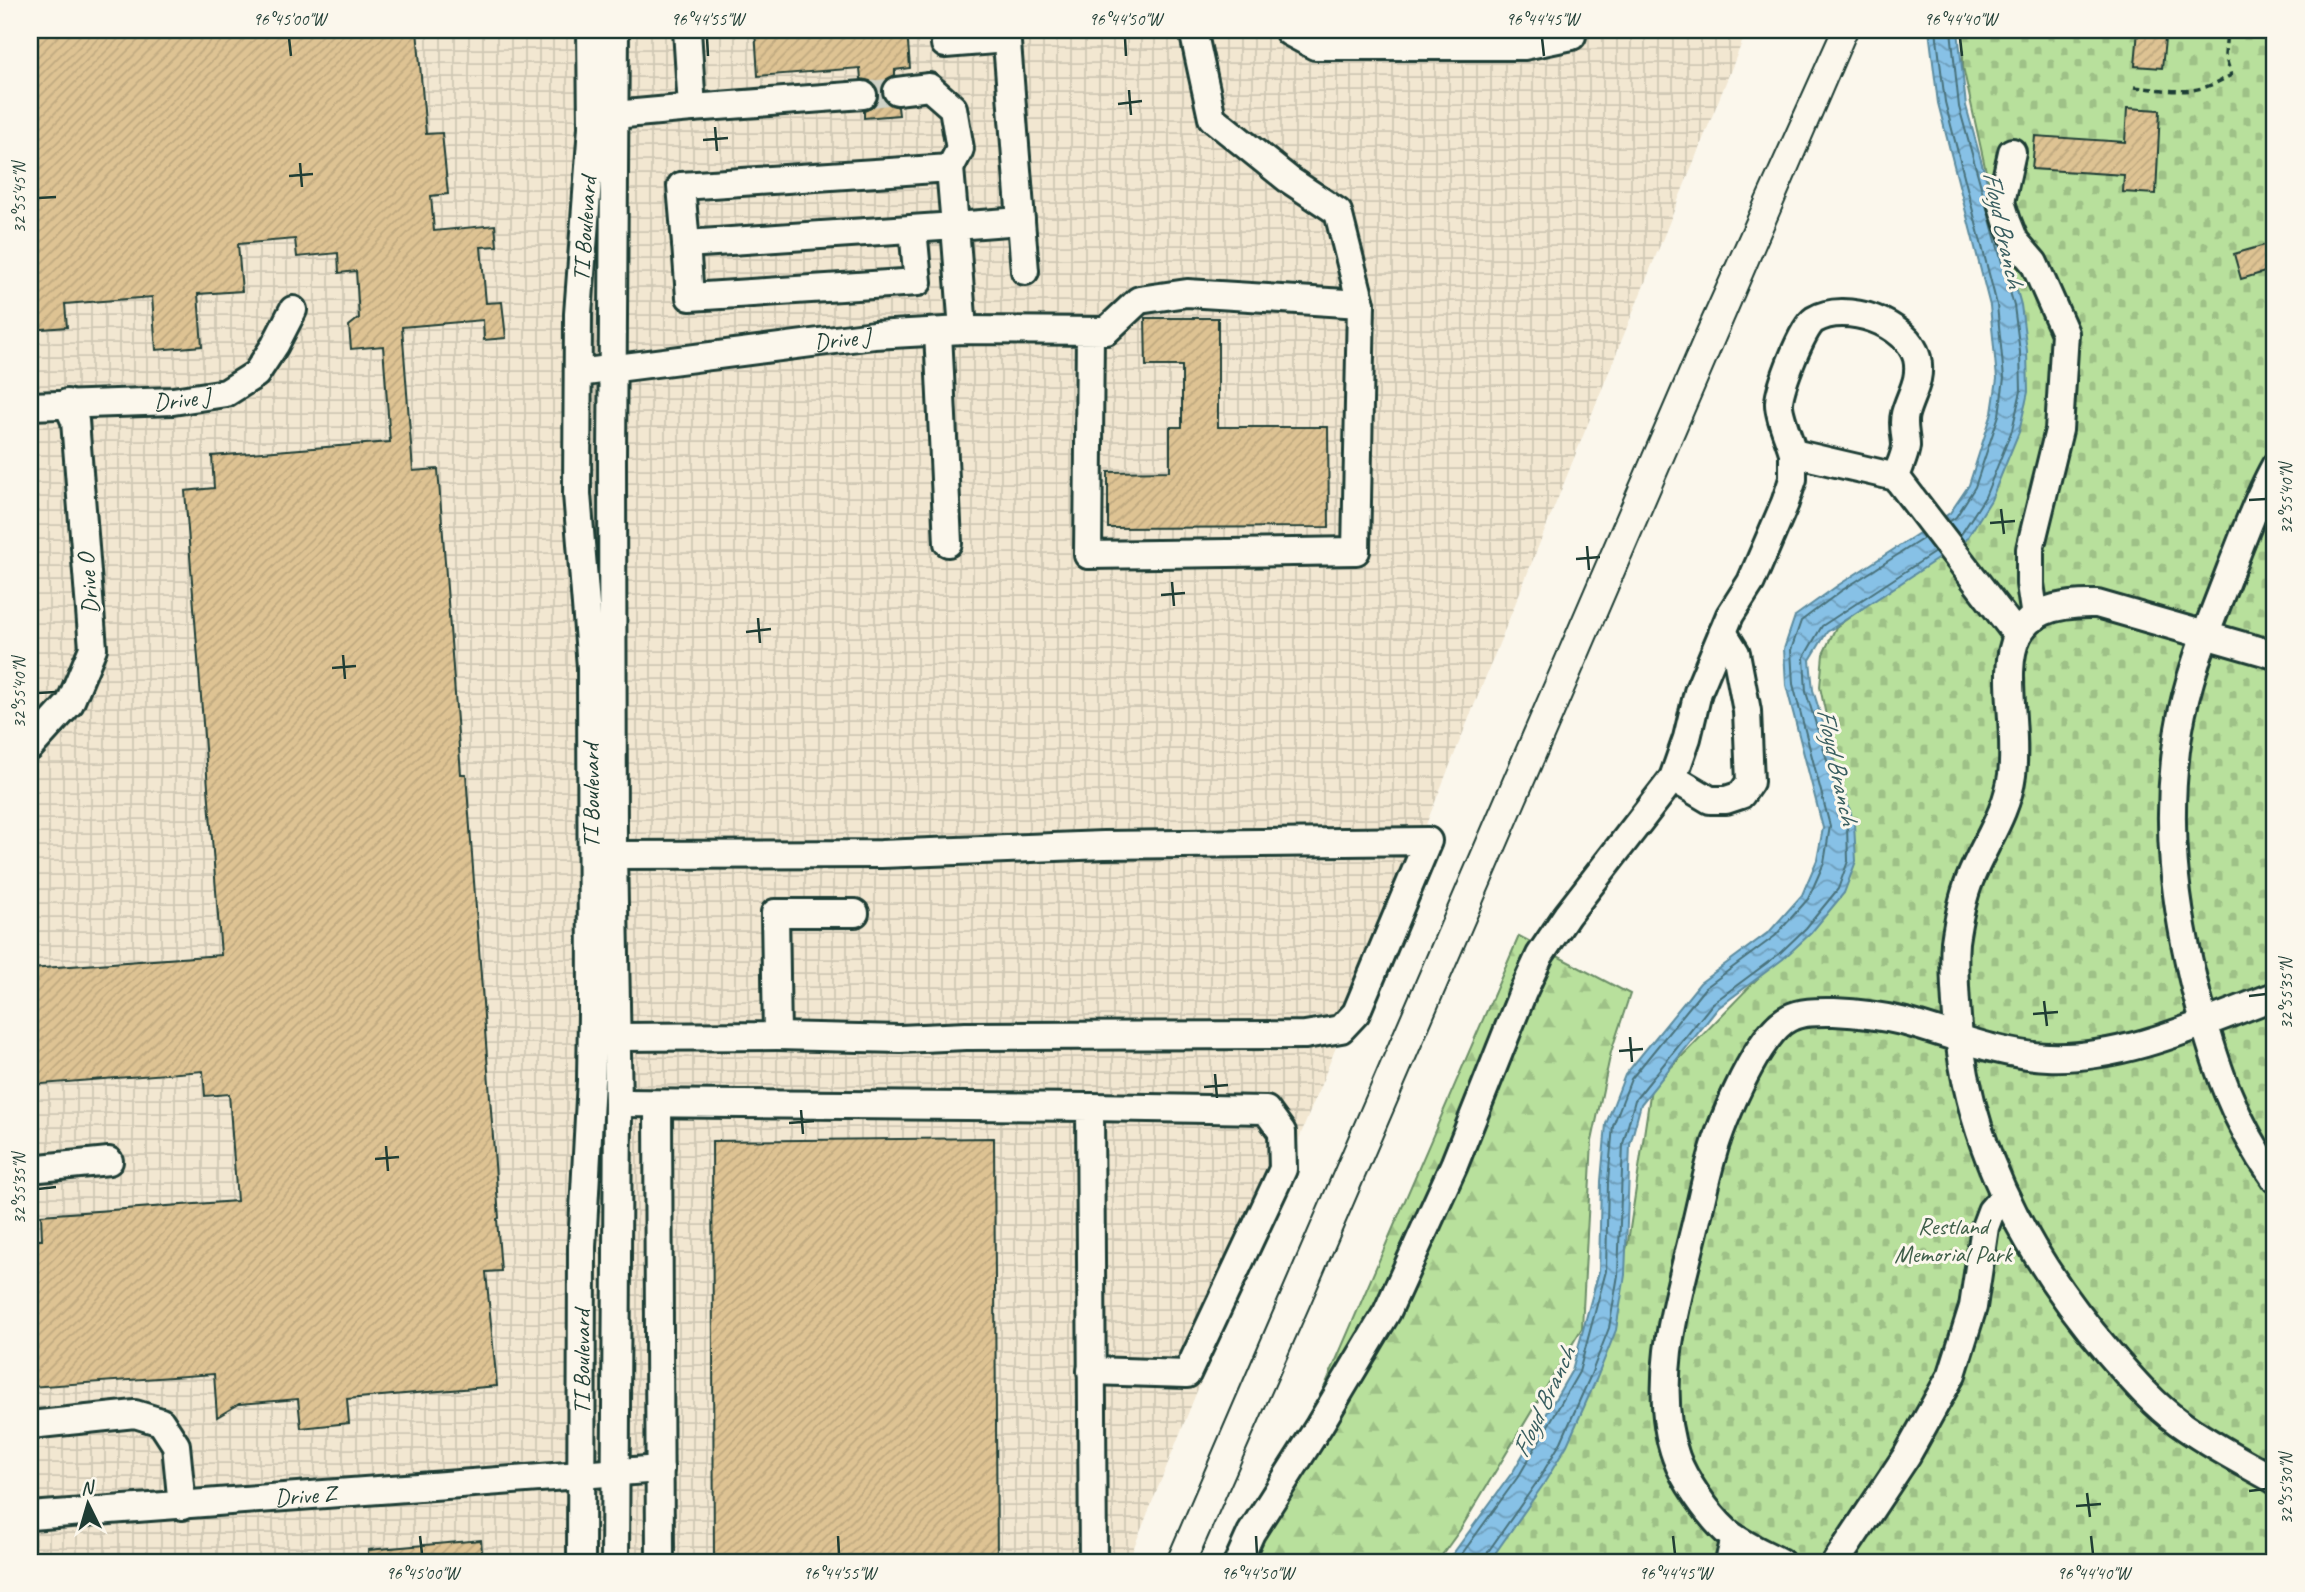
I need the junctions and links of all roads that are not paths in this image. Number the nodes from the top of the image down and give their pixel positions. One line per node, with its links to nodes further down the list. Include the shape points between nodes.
1 (591, 30): 25 (street, TI Boulevard, via 592,127 579,281)
2 (615, 30): 12 (street, TI Boulevard)
3 (687, 30): 11 (street)
4 (944, 30): 8 (street, via 945,44)
5 (1193, 30): 20 (street, via 1212,118 1338,212)
6 (1289, 30): 7 (street, via 1315,46 1524,46 1572,36)
7 (1572, 30)
8 (1006, 34): 15 (street)
9 (897, 91): 14 (street, via 929,87 953,108 960,149)
10 (863, 95): 11 (street)
11 (692, 108): 12 (street)
12 (614, 115): 24 (street, TI Boulevard)
13 (2011, 152): 32 (street, via 2001,202 2015,241 2035,263 2065,333 2059,430 2030,549)
14 (950, 168): 16 (street); 18 (street, via 681,186)
15 (1021, 221): 16 (street); 19 (street)
16 (955, 226): 17 (street); 22 (street)
17 (913, 229): 18 (street); 18 (street, via 918,282 690,297)
18 (686, 244)
19 (1025, 271)
20 (1361, 304): 23 (street, via 1187,293 1139,300); 23 (street, via 1356,551 1088,555)
21 (293, 310): 26 (street, Drive J, via 256,374 226,393 173,401)
22 (951, 331): 23 (street, Drive J); 24 (street, Drive J, via 874,335); 31 (street)
23 (1098, 332)
24 (614, 369): 25 (street, Drive J); 38 (street, TI Boulevard)
25 (578, 373): 56 (street, TI Boulevard, via 577,494 591,667 592,1013 582,1220)
26 (67, 403): 27 (street, Drive J); 36 (street, Drive O, via 75,421 93,648 70,703)
27 (30, 406)
28 (1793, 453): 30 (street); 30 (street, via 1779,403 1800,337 1813,321 1851,312 1903,335 1916,356 1919,378 1904,417 1906,447); 33 (street, via 1793,479 1785,503)
29 (2275, 467): 34 (street)
30 (1896, 477): 32 (street, via 1962,563)
31 (948, 542)
32 (2026, 626): 34 (street, via 2057,606 2097,604); 44 (street, via 2010,660 2010,788 1970,880 1955,943)
33 (1724, 632): 37 (street, via 1698,692); 37 (street, via 1736,653 1747,711 1750,782 1741,795 1710,800)
34 (2204, 637): 35 (street); 41 (street, via 2179,730 2171,828 2177,905)
35 (2275, 655)
36 (30, 747)
37 (1673, 778): 65 (street, via 1540,956 1454,1165 1387,1312 1251,1533)
38 (613, 855): 42 (street, via 881,854 1104,845 1428,841 1356,1013 1341,1028 1305,1035); 43 (street, TI Boulevard)
39 (855, 913): 42 (street, via 775,912)
40 (2275, 996): 41 (street)
41 (2204, 1022): 44 (street, via 2087,1056 2025,1055); 50 (street, via 2220,1079 2249,1139)
42 (777, 1036): 43 (street)
43 (615, 1037): 45 (street, TI Boulevard)
44 (1959, 1038): 51 (street, via 1967,1091); 60 (street, via 1863,1014 1821,1012 1791,1017 1760,1048 1725,1119 1675,1311 1666,1392 1672,1444 1681,1468)
45 (618, 1103): 46 (street); 55 (street, TI Boulevard)
46 (658, 1104): 47 (street); 54 (street)
47 (1090, 1107): 52 (street); 52 (street, via 1266,1110 1282,1132 1283,1157 1283,1169 1187,1374)
48 (109, 1161): 49 (street)
49 (30, 1170)
50 (2275, 1179)
51 (2004, 1196): 57 (street, via 2057,1288 2151,1400 2179,1423); 67 (street, via 1985,1227 1973,1307 1952,1374 1907,1455)
52 (1091, 1371): 64 (street)
53 (30, 1425): 58 (street, via 135,1414 161,1422 176,1445)
54 (660, 1469): 55 (street, Drive Z); 63 (street)
55 (616, 1472): 56 (street, Drive Z); 62 (street, TI Boulevard)
56 (582, 1474): 58 (street, Drive Z); 61 (street, TI Boulevard)
57 (2275, 1480)
58 (182, 1506): 59 (street, Drive Z)
59 (30, 1516)
60 (1732, 1550): 66 (street)
61 (581, 1562)
62 (615, 1562)
63 (660, 1562)
64 (1093, 1562)
65 (1238, 1562)
66 (1780, 1562)
67 (1836, 1562)

